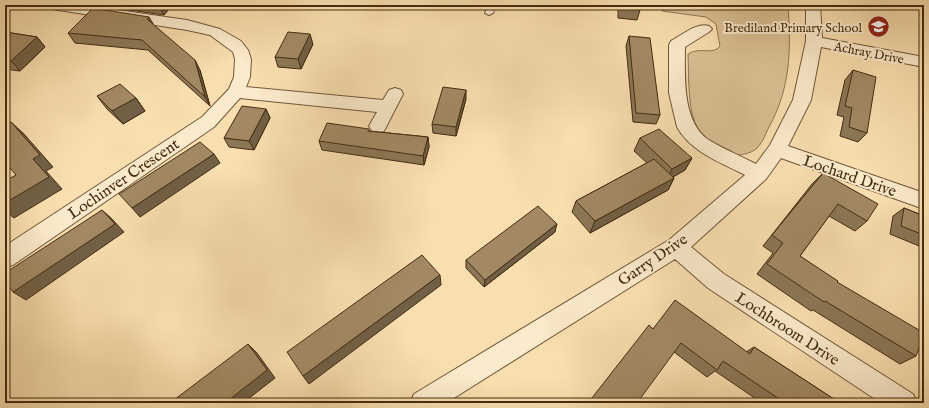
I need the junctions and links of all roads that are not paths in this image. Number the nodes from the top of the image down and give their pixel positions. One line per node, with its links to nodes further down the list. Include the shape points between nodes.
1 (52, 5): 8 (street, Lochinver Crescent, via 187,25 215,32 240,50 243,59 242,77)
2 (492, 5): 4 (lane)
3 (813, 5): 6 (street, Garry Drive)
4 (489, 13)
5 (704, 29): 11 (street, via 677,45 678,93 686,127 700,143)
6 (814, 41): 7 (street, Achray Drive); 10 (street, Garry Drive, via 802,100)
7 (924, 62)
8 (236, 92): 9 (street, via 391,100); 14 (street, Lochinver Crescent, via 208,122)
9 (378, 126)
10 (777, 149): 11 (street, Garry Drive); 12 (street, Lochard Drive)
11 (759, 174): 13 (street, Garry Drive)
12 (924, 200)
13 (676, 247): 15 (street, Garry Drive); 16 (street, Lochbroom Drive, via 716,281)
14 (5, 258)
15 (436, 400)
16 (904, 403)

